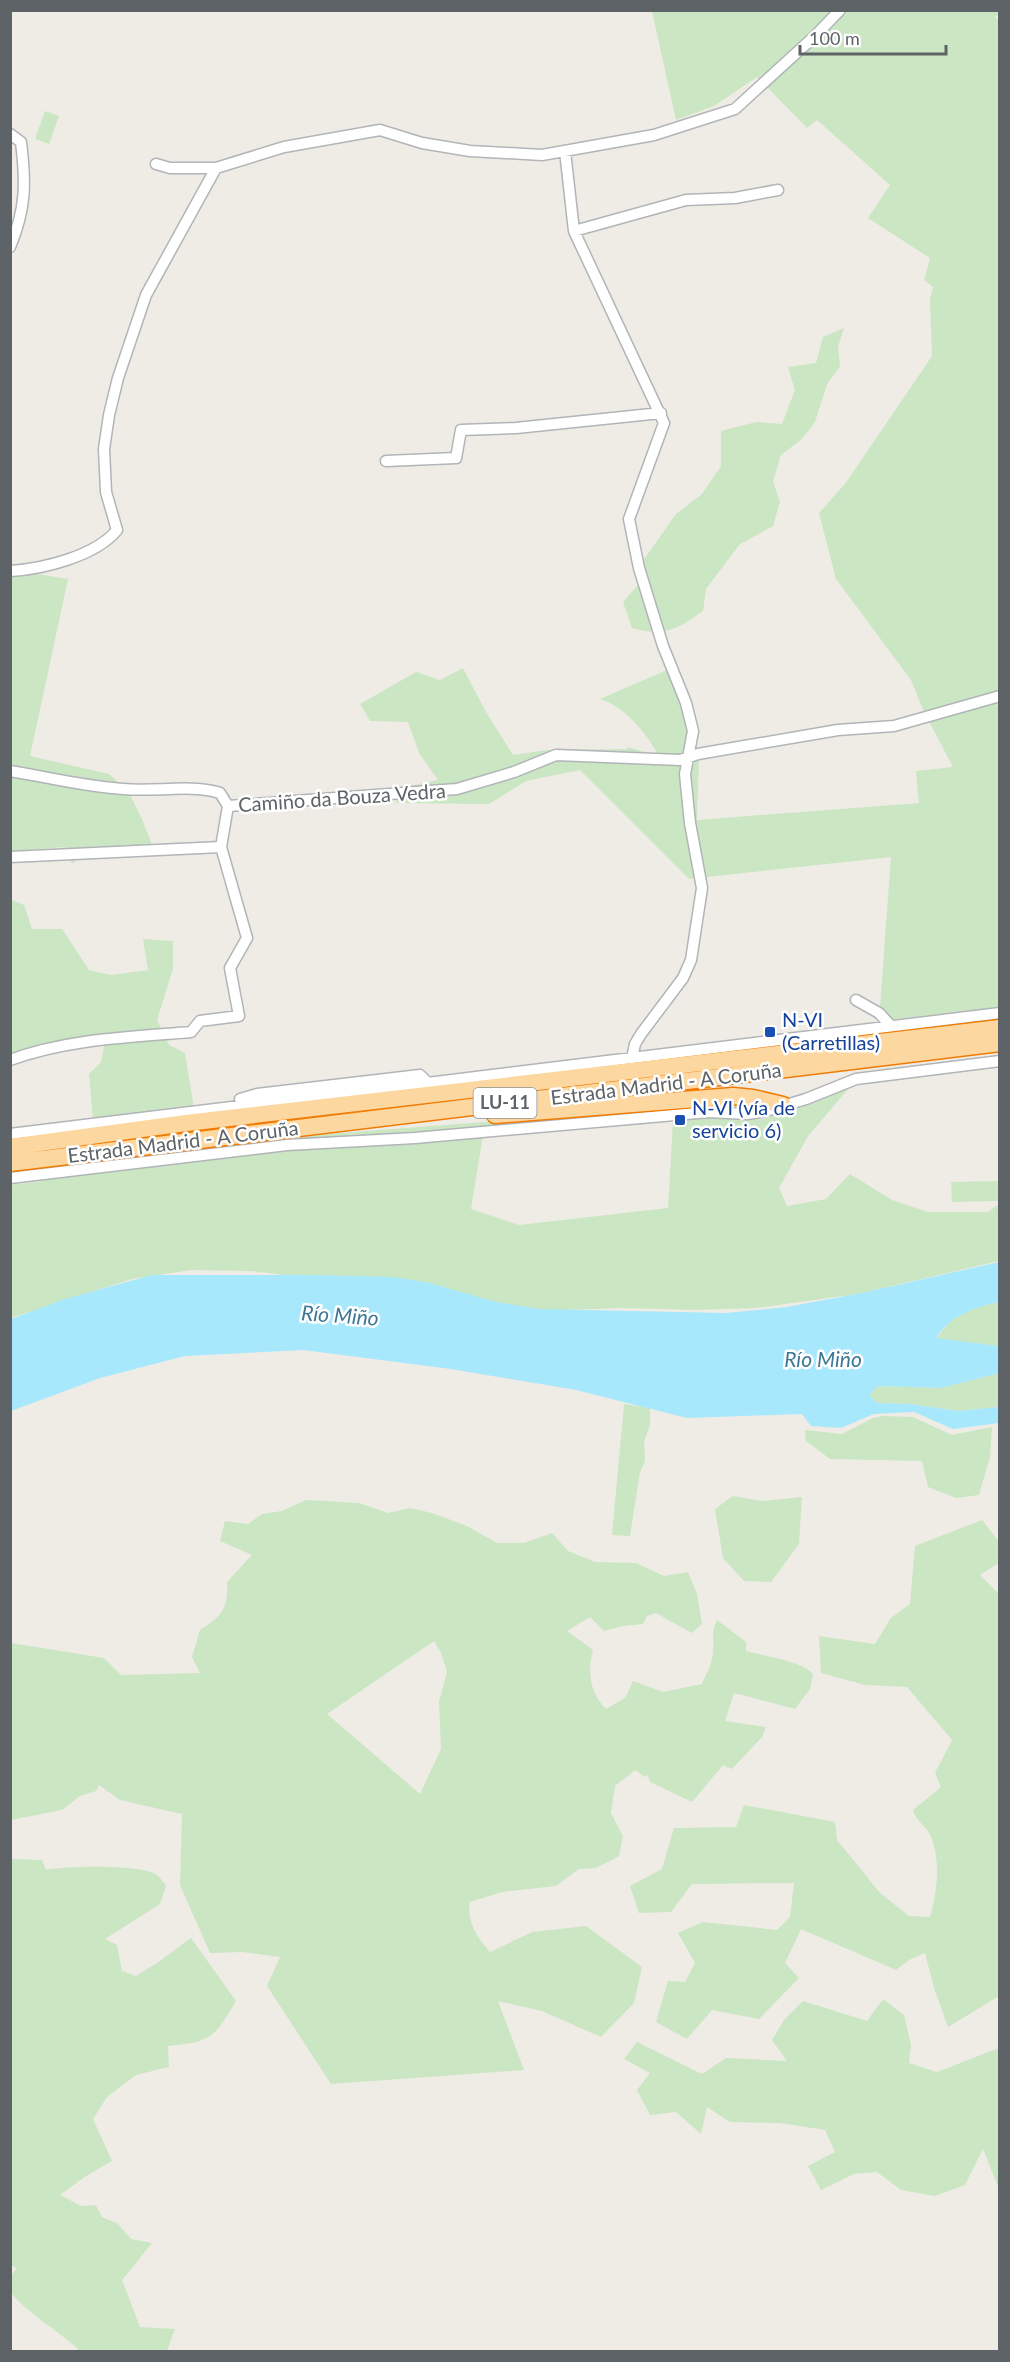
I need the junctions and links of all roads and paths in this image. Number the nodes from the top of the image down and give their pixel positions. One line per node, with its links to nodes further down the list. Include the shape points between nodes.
1 (840, 10): 3 (street, via 735,109 654,135)
2 (10, 134): 8 (street, via 21,142 24,200)
3 (565, 151): 5 (street, via 542,155 470,152 380,130 284,147); 7 (street)
4 (156, 164): 5 (street, via 170,168)
5 (216, 168): 11 (street, via 146,295 118,378 104,449 106,492 117,530 110,538 74,557 36,569)
6 (778, 190): 7 (street, via 735,198 686,200)
7 (574, 231): 9 (street)
8 (10, 248)
9 (661, 414): 10 (street, via 461,430 456,458); 13 (street, via 664,423 630,519 639,568 693,731)
10 (386, 461)
11 (10, 571)
12 (999, 696): 13 (street, Camiño da Bouza Vedra, via 894,726 838,730)
13 (689, 757): 15 (street, Camiño da Bouza Vedra, via 680,760 556,755 457,789); 23 (street, via 685,774 702,888 692,960 640,1034)
14 (10, 771): 15 (street, via 123,789 206,789 220,793)
15 (228, 806): 16 (street, Camiño da Bouza Vedra)
16 (221, 847): 17 (street); 24 (street, Camiño da Bouza Vedra, via 247,938 230,968 239,1016 200,1021 191,1032 57,1047)
17 (10, 857)
18 (856, 1000): 20 (street, via 879,1013)
19 (999, 1013): 20 (street)
20 (890, 1025): 23 (street)
21 (999, 1028): 29 (highway, Estrada Madrid - A Coruña / LU-11)
22 (999, 1043): 27 (highway, Estrada Madrid - A Coruña / LU-11)
23 (632, 1058): 28 (street)
24 (10, 1060)
25 (999, 1061): 26 (street, via 856,1079)
26 (783, 1105): 27 (highway, via 733,1096); 31 (street, via 747,1114 643,1116 415,1138 233,1150)
27 (317, 1126): 30 (highway, Estrada Madrid - A Coruña / LU-11)
28 (10, 1134)
29 (10, 1147)
30 (10, 1163)
31 (10, 1178)

